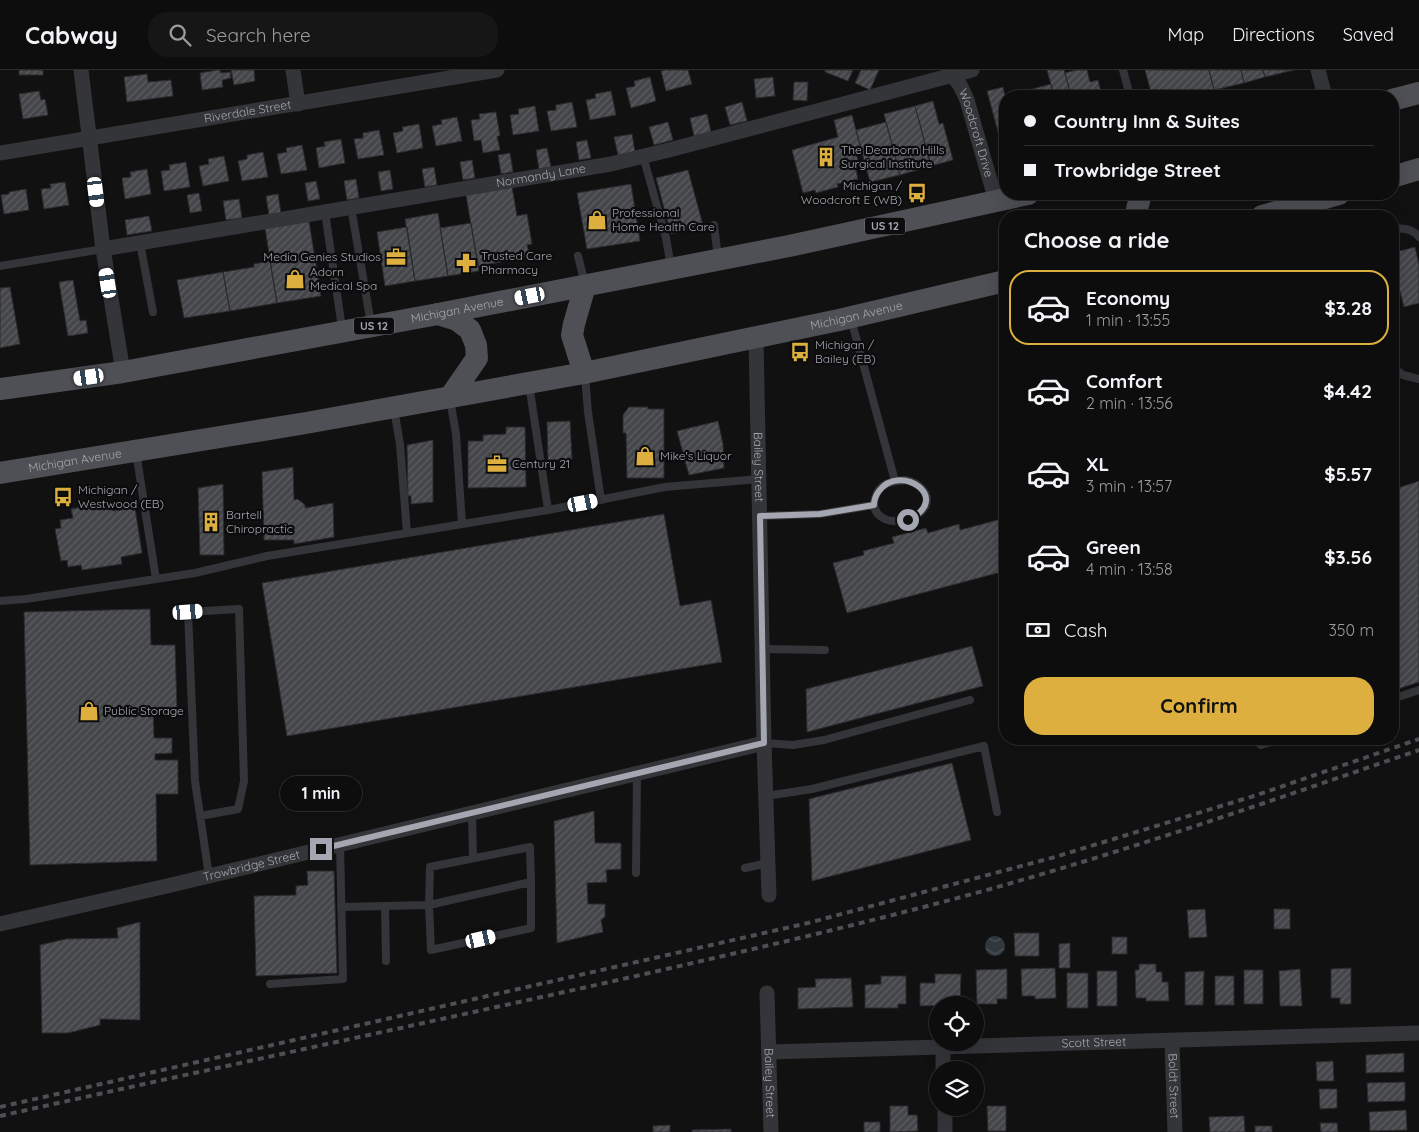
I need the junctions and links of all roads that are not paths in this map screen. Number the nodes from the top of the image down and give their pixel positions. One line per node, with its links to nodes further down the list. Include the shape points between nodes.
1 (81, 70): 14 (street)
2 (293, 70): 13 (street)
3 (497, 70): 8 (street, Riverdale Street)
4 (972, 70): 7 (street, Normandy Lane)
5 (1123, 70): 9 (lane)
6 (1318, 70): 10 (street)
7 (950, 73): 16 (street, Normandy Lane); 19 (street, Woodcroft Drive, via 967,100)
8 (427, 76): 13 (street, Riverdale Street)
9 (1128, 90)
10 (1323, 90)
11 (1419, 93): 12 (main road)
12 (1399, 98)
13 (298, 104): 14 (street, Riverdale Street)
14 (88, 139): 15 (street, Riverdale Street); 30 (street)
15 (0, 153)
16 (643, 156): 22 (street, Normandy Lane); 34 (lane)
17 (1419, 169): 18 (main road)
18 (1399, 175)
19 (999, 194)
20 (1018, 200): 23 (main road, Michigan Avenue / US 12)
21 (1318, 200): 24 (main road)
22 (351, 207): 25 (street, Normandy Lane); 40 (lane)
23 (1004, 209): 32 (main road, Michigan Avenue / US 12)
24 (1283, 210)
25 (324, 212): 29 (street, Normandy Lane); 41 (lane)
26 (714, 226): 32 (lane)
27 (1399, 230): 28 (lane, via 1408,229)
28 (1419, 237)
29 (140, 243): 30 (street, Normandy Lane); 37 (lane)
30 (103, 249): 33 (lane); 43 (street)
31 (578, 256): 36 (lane)
32 (718, 260): 34 (main road, Michigan Avenue / US 12)
33 (0, 266)
34 (672, 269): 36 (main road, Michigan Avenue / US 12)
35 (999, 282): 39 (main road, Michigan Avenue)
36 (585, 286): 38 (main road, Michigan Avenue / US 12); 45 (main road, via 572,335)
37 (153, 312)
38 (438, 314): 40 (main road, Michigan Avenue / US 12); 49 (main road, via 458,320 470,330 476,345 477,358)
39 (851, 317): 42 (main road, Michigan Avenue); 54 (lane)
40 (371, 326): 41 (main road, Michigan Avenue / US 12)
41 (343, 331): 43 (main road, Michigan Avenue / US 12)
42 (756, 338): 45 (main road, Michigan Avenue); 53 (street, Bailey Street)
43 (122, 372): 48 (main road, Michigan Avenue / US 12)
44 (1399, 372): 46 (lane)
45 (584, 373): 47 (main road, Michigan Avenue); 55 (lane)
46 (1419, 380)
47 (529, 382): 49 (main road, Michigan Avenue); 57 (lane)
48 (0, 389)
49 (450, 397): 50 (main road, Michigan Avenue); 59 (lane)
50 (394, 407): 51 (main road, Michigan Avenue); 60 (lane)
51 (136, 450): 52 (main road, Michigan Avenue); 61 (lane)
52 (0, 472)
53 (759, 479): 55 (lane, via 665,487); 58 (street, Bailey Street)
54 (896, 481): 56 (lane, via 882,488); 56 (lane, via 912,482 925,492 926,505 921,511 908,520 891,520 879,515)
55 (601, 500): 57 (lane)
56 (874, 505): 58 (lane, via 820,514)
57 (548, 510): 59 (lane)
58 (760, 516): 63 (street, Bailey Street)
59 (462, 524): 60 (lane)
60 (406, 533): 61 (lane, via 267,556)
61 (156, 579): 62 (lane)
62 (0, 601)
63 (762, 649): 64 (lane); 68 (street, Bailey Street)
64 (825, 650)
65 (1419, 690): 66 (lane)
66 (1399, 697)
67 (970, 700): 68 (lane, via 824,740 793,745)
68 (764, 743): 69 (street, Trowbridge Street); 70 (street, Bailey Street)
69 (637, 773): 71 (street, Trowbridge Street); 78 (lane)
70 (766, 796): 72 (lane, via 812,789 984,746); 76 (street, Bailey Street)
71 (472, 812): 74 (street, Trowbridge Street); 75 (lane)
72 (996, 812)
73 (200, 816): 73 (lane, via 195,781 188,612 239,609 244,781 238,809); 79 (lane)
74 (340, 844): 79 (street, Trowbridge Street); 84 (lane)
75 (473, 858): 80 (lane, via 530,847); 82 (lane, via 430,867)
76 (768, 863): 77 (lane); 81 (street, Bailey Street)
77 (745, 868)
78 (636, 873)
79 (209, 876): 85 (street, Trowbridge Street)
80 (531, 882): 82 (lane); 82 (lane, via 531,928 431,950)
81 (769, 895)
82 (429, 905): 83 (lane)
83 (386, 906): 84 (lane); 86 (lane)
84 (341, 907): 87 (lane, via 343,979)
85 (0, 924)
86 (386, 961)
87 (270, 984)
88 (767, 993): 93 (street, Bailey Street)
89 (1419, 1033): 90 (street, Scott Street)
90 (1172, 1040): 91 (street, Scott Street); 97 (street, Boldt Street)
91 (984, 1046)
92 (929, 1047): 93 (street, Scott Street)
93 (769, 1052): 95 (street, Bailey Street)
94 (945, 1116): 96 (street)
95 (771, 1132)
96 (946, 1132)
97 (1175, 1132)

